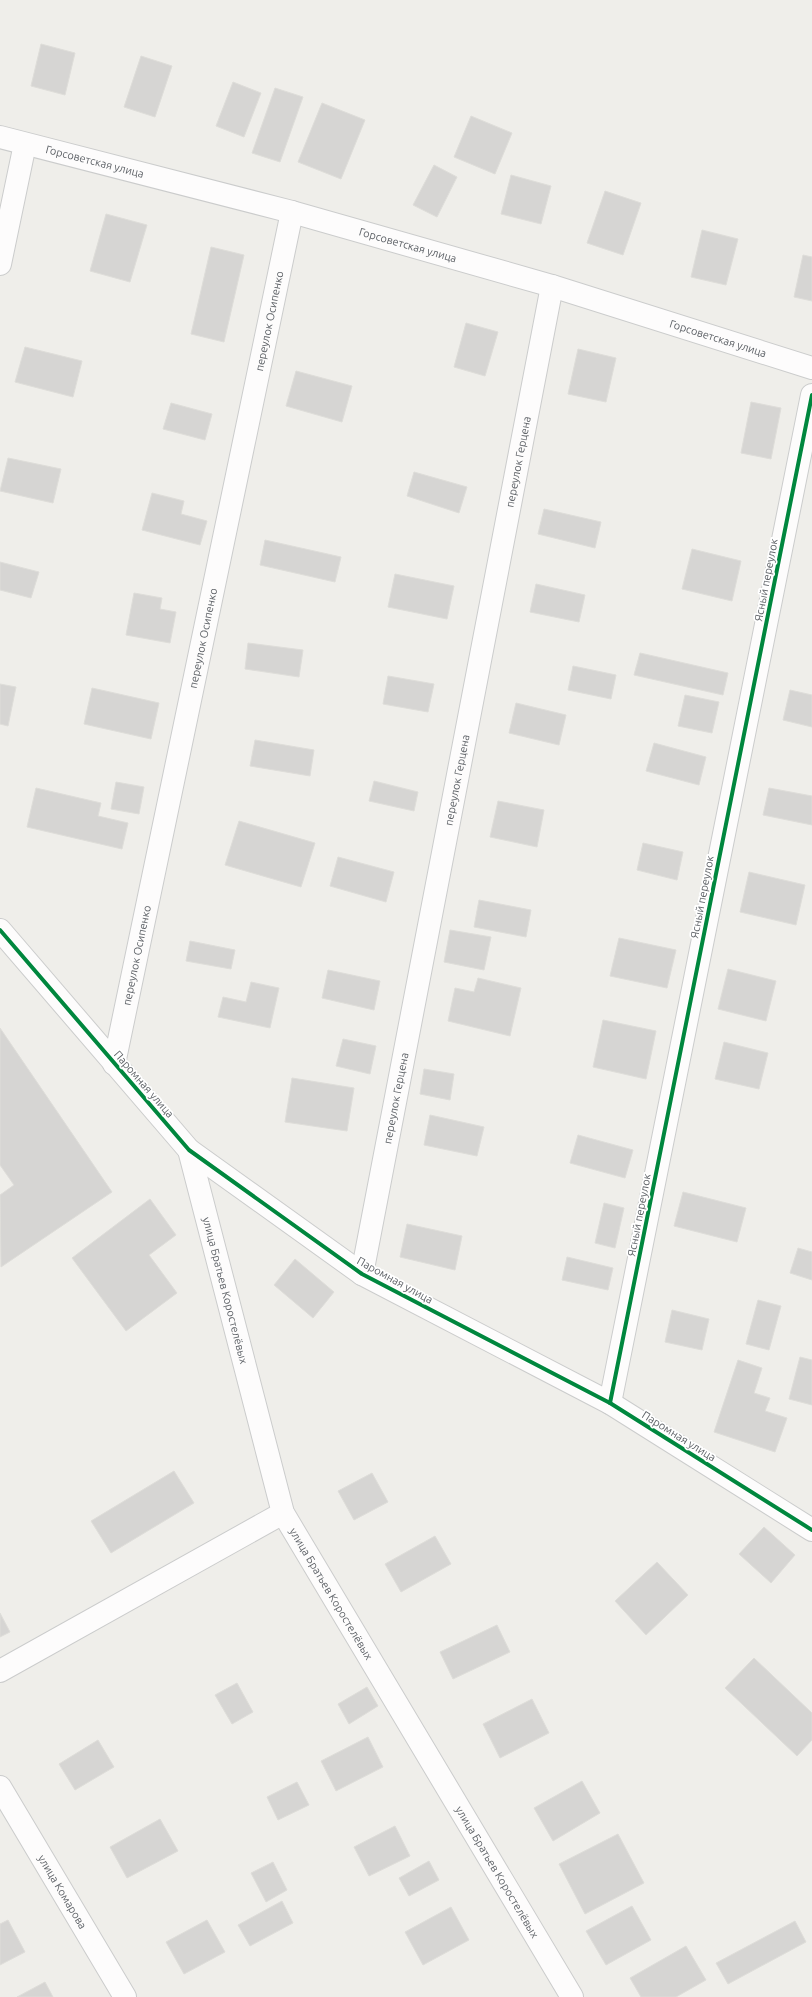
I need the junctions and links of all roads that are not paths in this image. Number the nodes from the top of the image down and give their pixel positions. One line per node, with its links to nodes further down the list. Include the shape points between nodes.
1 (0, 137): 2 (street, Горсоветская улица)
2 (25, 144): 3 (street, Горсоветская улица); 4 (street)
3 (292, 212): 5 (street, Горсоветская улица); 9 (street, переулок Осипенко)
4 (0, 264)
5 (552, 286): 6 (street, Горсоветская улица); 11 (street, переулок Герцена)
6 (812, 368)
7 (812, 395): 12 (street, Ясный переулок)
8 (0, 930): 9 (street, Паромная улица)
9 (114, 1064): 10 (street, Паромная улица)
10 (189, 1150): 11 (street, Паромная улица); 13 (street, улица Братьев Коростелёвых)
11 (362, 1274): 12 (street, Паромная улица)
12 (610, 1403): 14 (street, Паромная улица)
13 (283, 1513): 15 (street); 18 (street, улица Братьев Коростелёвых)
14 (810, 1521)
15 (0, 1670)
16 (0, 1786): 17 (street, улица Комарова)
17 (125, 1997)
18 (572, 1997)

